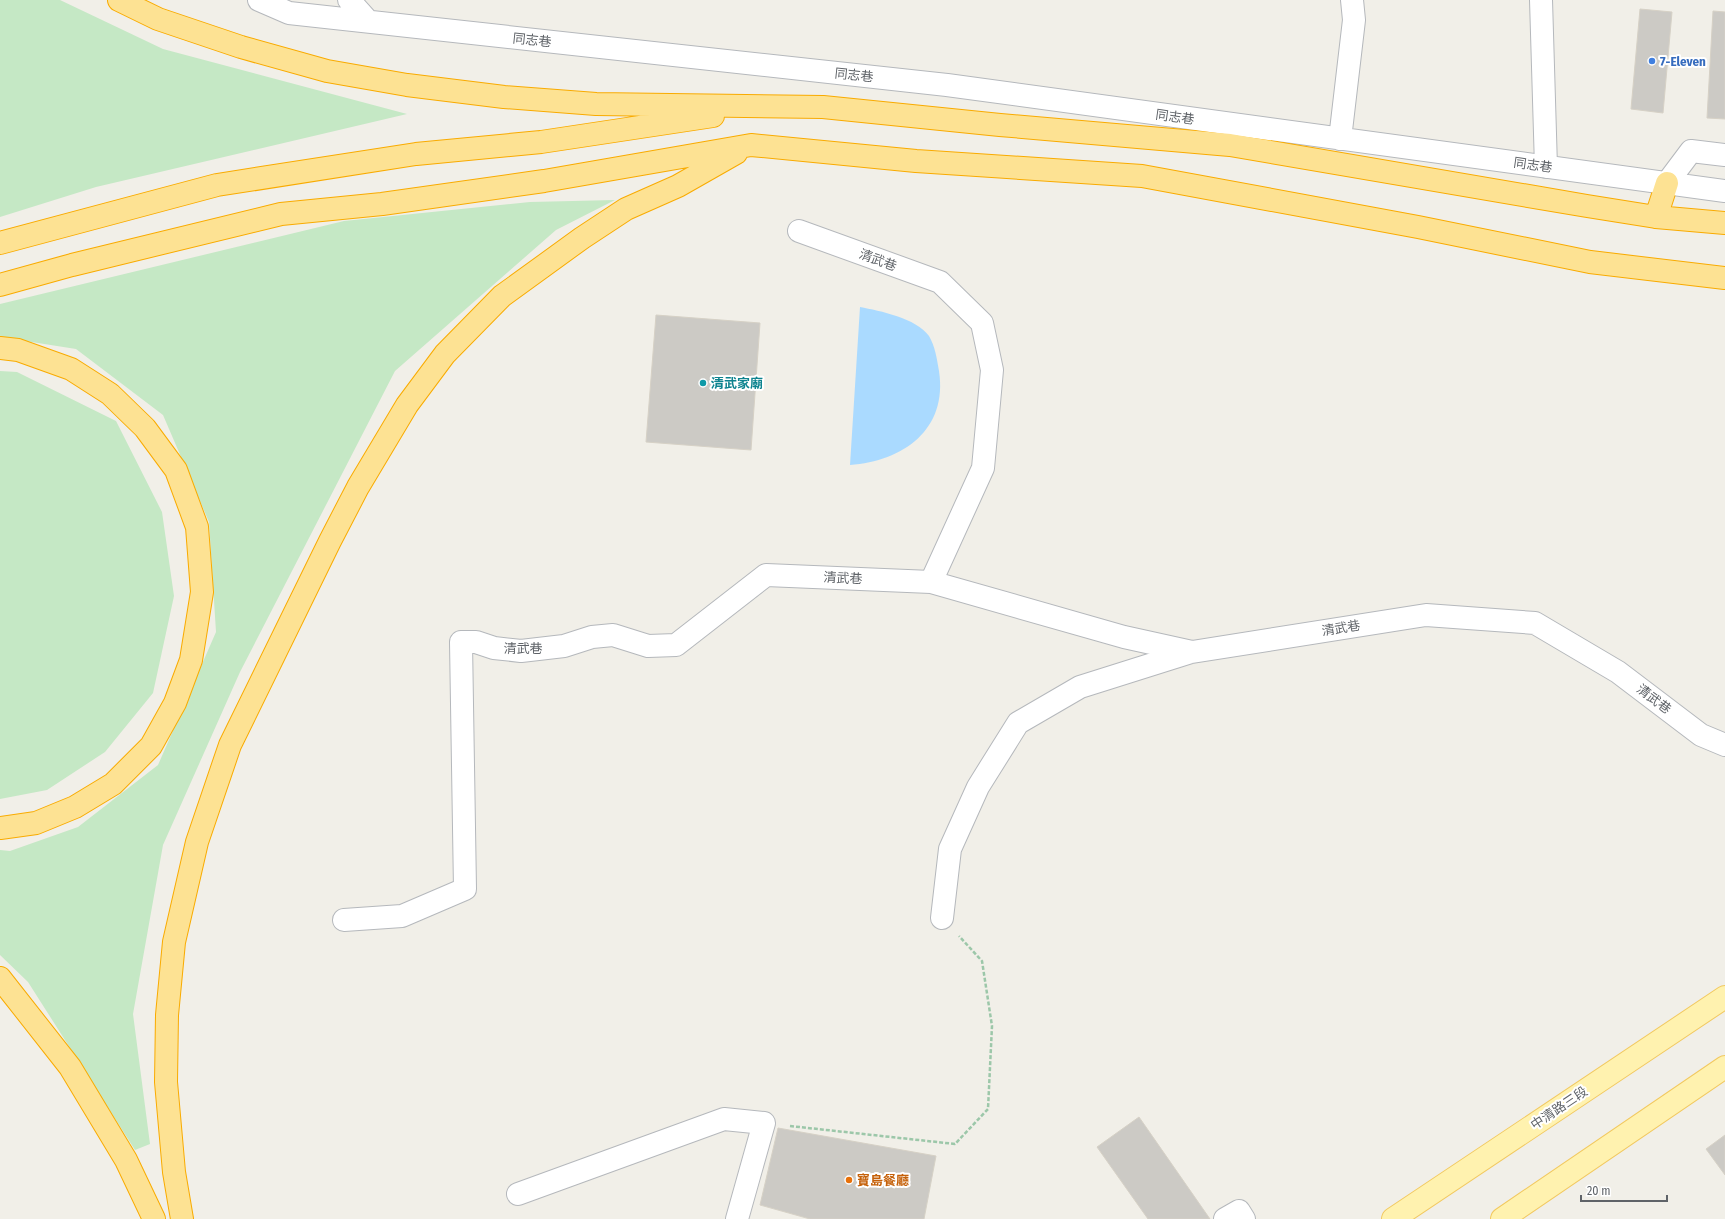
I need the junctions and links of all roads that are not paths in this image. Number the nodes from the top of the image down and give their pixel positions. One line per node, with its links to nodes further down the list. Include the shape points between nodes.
1 (119, 0): 7 (highway, via 158,19 241,47 327,71 407,85 504,97 596,104)
2 (260, 0): 6 (street, 同志巷, via 289,13)
3 (350, 0): 6 (street)
4 (1352, 0): 8 (street, via 1354,20)
5 (1541, 0): 11 (street)
6 (367, 20): 8 (street, 同志巷, via 946,85)
7 (782, 106): 14 (highway, via 822,107 1230,146); 17 (highway, via 541,142 416,154 217,185)
8 (1340, 139): 11 (street, 同志巷)
9 (751, 145): 18 (highway, via 916,161 1142,176 1590,262); 19 (highway, via 544,181 382,204 281,214 72,264); 32 (highway, via 678,186 626,209 502,296 445,354 407,404 358,487 230,745 197,842 174,942 167,1016 166,1082 174,1172)
10 (1725, 155): 12 (street, via 1691,151)
11 (1546, 167): 12 (street, 同志巷)
12 (1667, 183): 13 (street, 同志巷); 14 (highway)
13 (1725, 191)
14 (1656, 217): 15 (highway)
15 (1725, 223)
16 (799, 231): 21 (street, 清武巷, via 940,282 982,324 992,370 983,468)
17 (0, 243)
18 (1725, 278)
19 (0, 284)
20 (0, 348): 24 (highway, via 18,350 71,369 110,394 145,428 176,470 197,527 202,592 191,660 175,703 151,746 113,784 75,807 36,823)
21 (931, 582): 22 (street, 清武巷, via 1124,637); 26 (street, 清武巷, via 766,575 676,644 648,646 613,635 592,637 564,646 521,651 494,648 476,642 461,642 465,889 402,916)
22 (1192, 652): 23 (street, 清武巷, via 1426,615 1535,623 1618,672 1701,735); 25 (street, via 1080,686 1018,723 978,787 950,849)
23 (1725, 746)
24 (0, 828)
25 (942, 918)
26 (344, 920)
27 (0, 978): 31 (highway, via 70,1068 126,1160)
28 (1725, 997): 36 (main road, 中清路三段)
29 (1725, 1067): 37 (main road)
30 (518, 1194): 33 (street, via 724,1119 764,1123)
31 (154, 1219)
32 (182, 1219)
33 (737, 1219)
34 (1225, 1219): 35 (street, via 1239,1211)
35 (1244, 1219)
36 (1393, 1219)
37 (1502, 1219)

